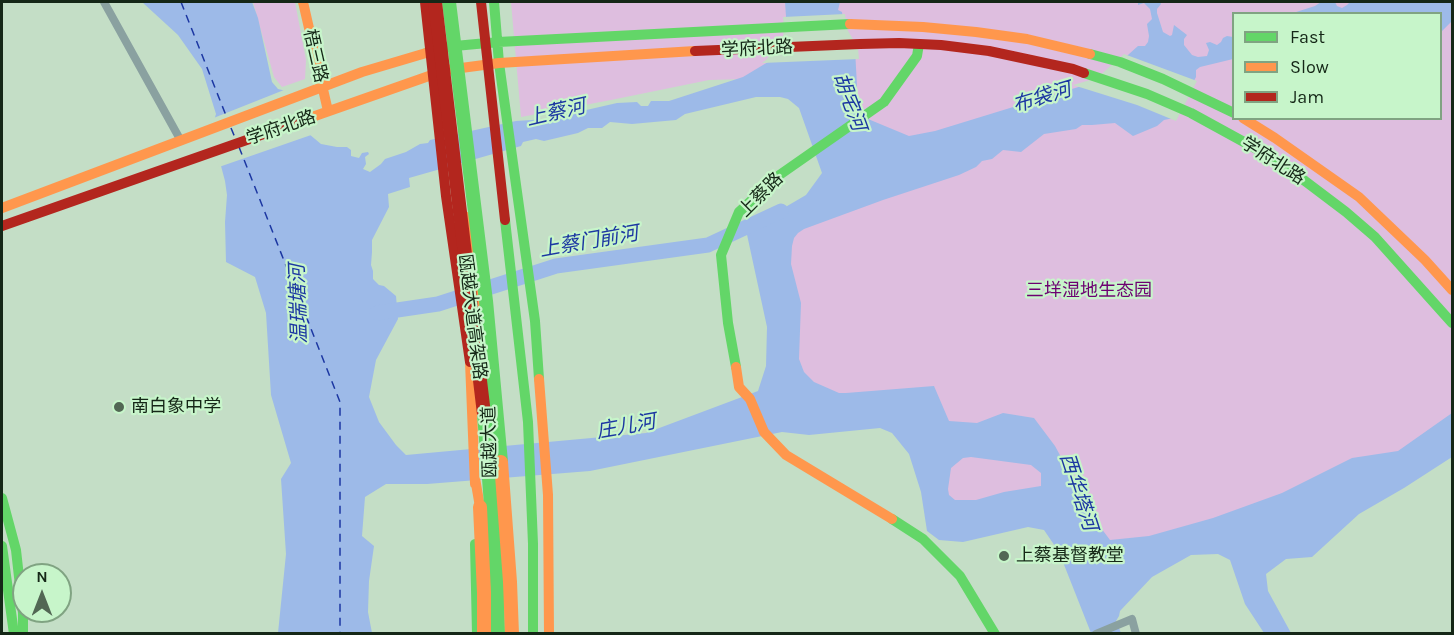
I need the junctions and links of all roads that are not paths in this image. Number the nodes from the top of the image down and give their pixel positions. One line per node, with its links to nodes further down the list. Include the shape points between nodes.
1 (104, 2): 17 (street)
2 (303, 2): 13 (main road, 梧三路)
3 (425, 2): 10 (main road)
4 (437, 2): 10 (main road, 瓯越大道); 33 (main road, 瓯越大道高架路, bridge, via 487,435)
5 (449, 2): 34 (main road, 瓯越大道高架路, bridge, via 489,324)
6 (481, 2): 8 (main road, 瓯越大道)
7 (494, 2): 8 (main road)
8 (492, 43): 10 (main road, 学府北路); 11 (main road, 瓯越大道); 15 (main road, 学府北路, via 858,24 976,32 1027,39 1120,62)
9 (919, 44): 11 (main road, 学府北路, via 640,54); 21 (main road, 学府北路, via 989,51 1073,69 1147,94 1222,129 1264,153 1346,212 1375,237); 37 (main road, 上蔡路, via 917,56 884,102 778,176 739,212 721,255 728,323 739,387 750,399 764,432 786,455 923,539 960,576)
10 (437, 49): 12 (main road, 瓯越大道); 13 (main road, 学府北路)
11 (494, 64): 12 (main road, 学府北路); 35 (main road, 瓯越大道, via 494,114 528,438); 36 (main road, via 535,321 549,495)
12 (440, 72): 14 (main road, 学府北路); 22 (main road, via 446,196 470,358); 27 (main road, 瓯越大道, bridge, via 460,167 490,399)
13 (322, 87): 14 (main road, 梧三路); 17 (main road, 学府北路)
14 (322, 113): 19 (main road, 学府北路)
15 (1232, 113)
16 (1246, 120): 20 (main road, 学府北路, via 1359,197)
17 (181, 141): 18 (main road, 学府北路)
18 (2, 208)
19 (2, 226)
20 (1452, 290)
21 (1452, 323)
22 (475, 478): 25 (main road); 31 (main road, bridge, via 480,507)
23 (2, 498): 24 (main road)
24 (4, 518): 29 (main road, via 16,550)
25 (475, 544): 27 (main road); 30 (main road)
26 (2, 546): 28 (main road)
27 (489, 582): 32 (main road, 瓯越大道)
28 (14, 633)
29 (23, 633)
30 (477, 633)
31 (484, 633)
32 (492, 633)
33 (498, 633)
34 (512, 633)
35 (533, 633)
36 (549, 633)
37 (995, 633)
38 (1096, 633): 39 (street, via 1132,619)
39 (1136, 633)

